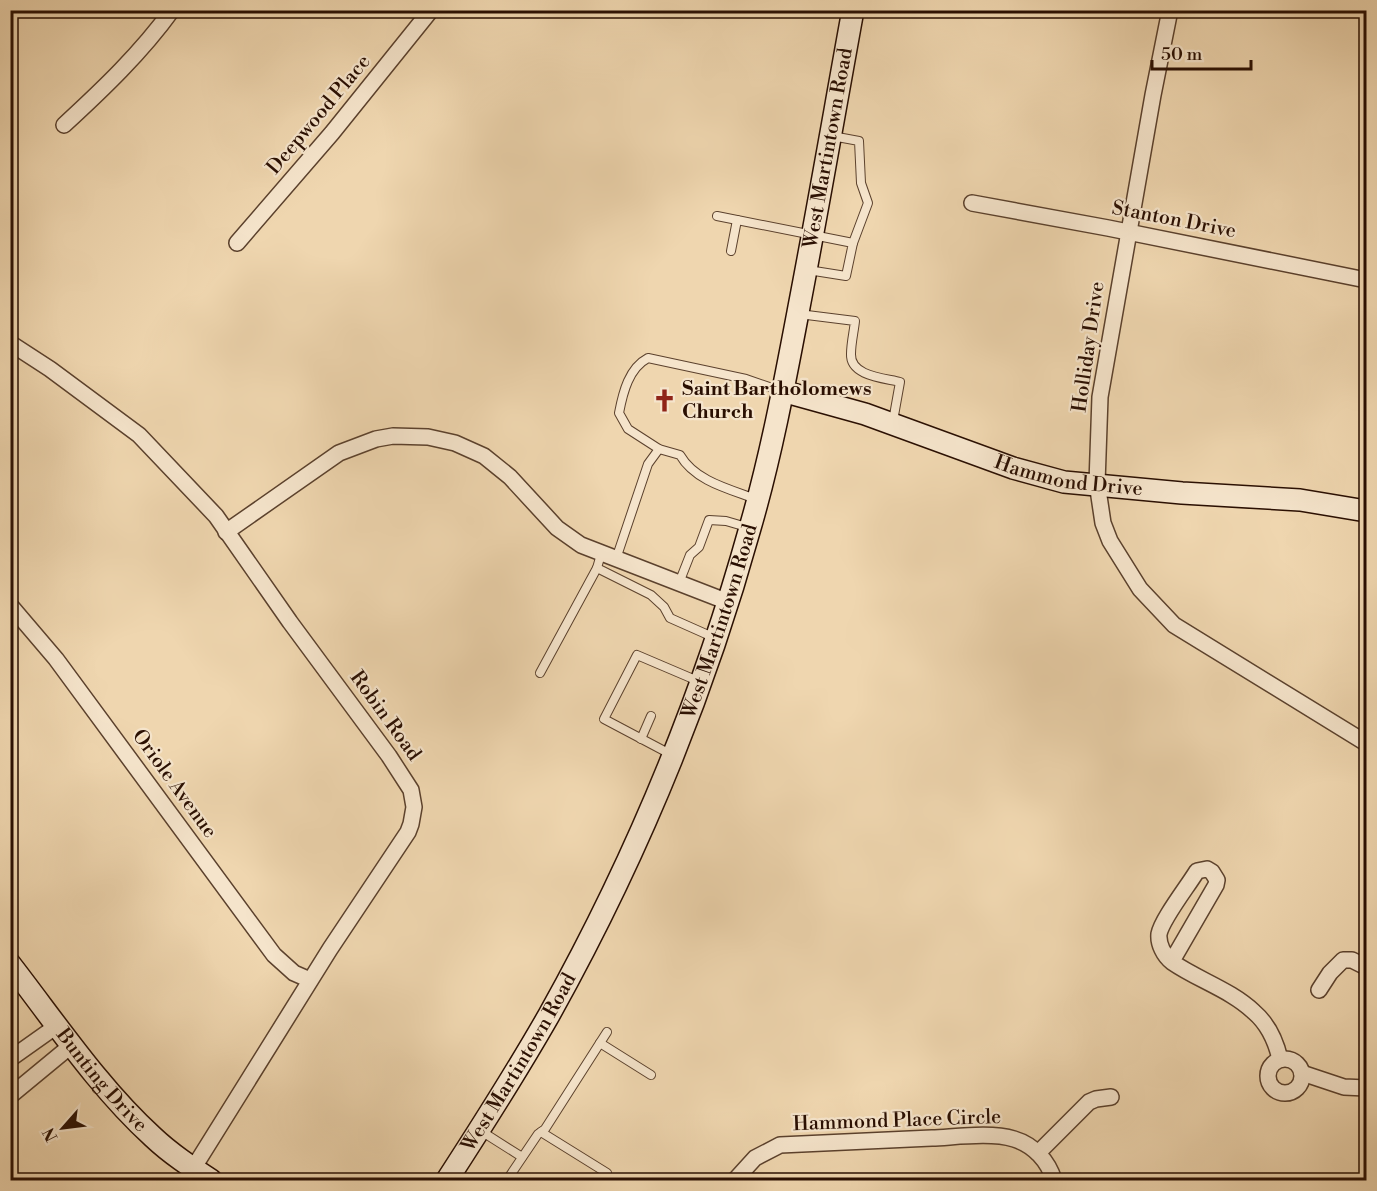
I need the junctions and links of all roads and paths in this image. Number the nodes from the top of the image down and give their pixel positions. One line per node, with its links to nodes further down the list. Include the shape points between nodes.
1 (172, 10): 5 (street, via 96,96)
2 (430, 10): 12 (street, Deepwood Place, via 332,134)
3 (853, 10): 6 (main road, West Martintown Road)
4 (1170, 10): 10 (street, Holliday Drive)
5 (64, 125)
6 (830, 135): 11 (main road, West Martintown Road); 13 (lane, via 859,141 861,183 868,203)
7 (972, 203): 10 (street, Stanton Drive)
8 (717, 216): 9 (lane)
9 (737, 220): 11 (lane); 14 (lane)
10 (1128, 232): 16 (street, Stanton Drive); 22 (street, Holliday Drive, via 1100,397)
11 (812, 234): 13 (lane); 15 (main road, West Martintown Road)
12 (237, 243)
13 (853, 243): 15 (lane, via 846,276)
14 (731, 251)
15 (806, 269): 17 (main road, West Martintown Road)
16 (1366, 280)
17 (797, 314): 19 (main road, West Martintown Road); 20 (lane, via 855,321 850,356 854,365 864,374 900,382)
18 (10, 343): 26 (street, Robin Road, via 139,435)
19 (782, 391): 20 (main road, Hammond Drive); 21 (lane, via 746,379 648,358 637,364 622,393 619,413 628,429); 23 (main road, West Martintown Road)
20 (893, 424): 22 (main road, Hammond Drive, via 1038,476)
21 (659, 449): 23 (lane, via 680,455 696,474); 27 (lane, via 648,464)
22 (1097, 483): 24 (main road, Hammond Drive, via 1300,500); 36 (street, Holliday Drive, via 1110,542 1140,589 1174,625)
23 (758, 500): 25 (main road, West Martintown Road)
24 (1366, 511)
25 (750, 528): 28 (lane, via 710,520); 29 (main road, West Martintown Road)
26 (226, 532): 27 (street, via 339,453 376,439 411,436 445,440 484,456 510,477 557,528); 41 (street, Robin Road, via 390,756 413,798 414,816 408,832)
27 (605, 561): 28 (street); 31 (lane, via 651,594 670,618); 32 (lane)
28 (679, 583): 29 (street)
29 (728, 602): 31 (main road, West Martintown Road)
30 (10, 605): 41 (street, Oriole Avenue, via 56,659 274,955)
31 (716, 639): 33 (main road, West Martintown Road)
32 (540, 673)
33 (700, 682): 35 (lane, via 637,655 604,719); 37 (main road, West Martintown Road)
34 (651, 716): 35 (lane)
35 (641, 739): 37 (lane)
36 (1366, 743)
37 (673, 756): 54 (main road, West Martintown Road, via 592,933 550,1013)
38 (1172, 961): 38 (street, via 1162,949 1162,924 1197,871 1207,869 1215,875 1216,885); 48 (street, via 1256,1013 1277,1044)
39 (10, 964): 43 (main road, Bunting Drive)
40 (1366, 967): 42 (street, via 1343,960)
41 (310, 980): 59 (street, Robin Road)
42 (1319, 990)
43 (58, 1025): 46 (main road, Bunting Drive); 47 (street)
44 (607, 1032): 45 (lane)
45 (600, 1043): 50 (lane); 55 (lane)
46 (73, 1044): 52 (street); 59 (main road, Bunting Drive, via 114,1098)
47 (10, 1059)
48 (1280, 1059): 49 (street, via 1296,1063); 49 (street, via 1269,1071 1273,1089 1291,1091 1300,1084)
49 (1302, 1073): 51 (street, via 1344,1087)
50 (651, 1075)
51 (1366, 1088)
52 (10, 1096)
53 (1111, 1097): 56 (street, via 1089,1102)
54 (479, 1130): 57 (lane); 61 (main road, West Martintown Road)
55 (541, 1132): 57 (lane); 58 (lane)
56 (1038, 1153): 63 (street, Hammond Place Circle, via 1024,1143 1003,1137 780,1145 755,1158); 64 (street)
57 (522, 1156): 62 (lane)
58 (607, 1173)
59 (190, 1174): 60 (main road, Bunting Drive)
60 (211, 1180)
61 (447, 1180)
62 (507, 1180)
63 (735, 1180)
64 (1054, 1180)

